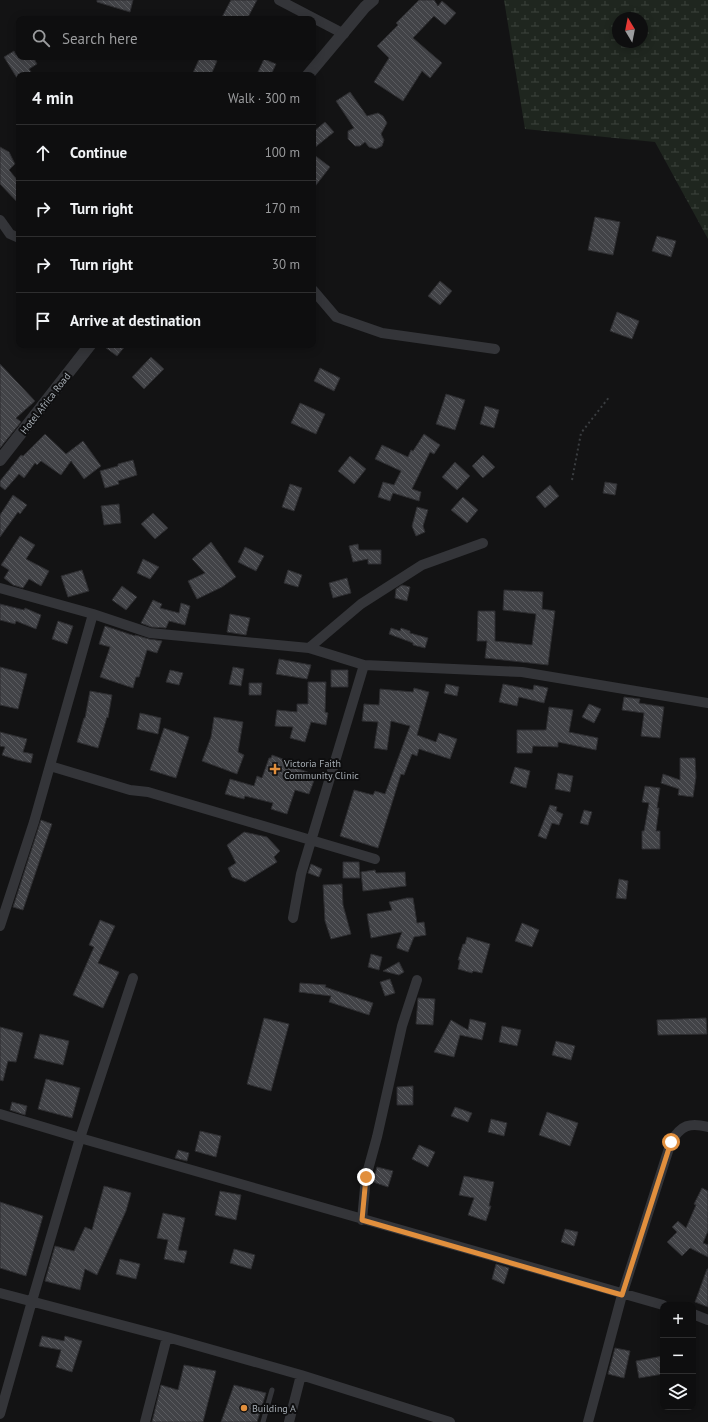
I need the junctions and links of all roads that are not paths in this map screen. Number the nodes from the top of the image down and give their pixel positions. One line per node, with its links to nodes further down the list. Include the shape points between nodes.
1 (279, 0): 3 (street)
2 (373, 0): 5 (street)
3 (310, 16)
4 (316, 19): 5 (street)
5 (344, 34): 6 (street)
6 (311, 72)
7 (0, 220): 8 (street, via 10,234)
8 (16, 237)
9 (316, 294): 11 (street, via 336,317 382,333)
10 (88, 348): 12 (street, Hotel Africa Road)
11 (495, 349)
12 (0, 460)
13 (483, 543): 16 (street, via 422,565 361,604)
14 (0, 588): 15 (street)
15 (93, 614): 16 (street, via 150,633); 19 (street)
16 (309, 648): 17 (street)
17 (364, 665): 18 (street, via 522,672); 20 (street)
18 (708, 704)
19 (50, 766): 20 (street); 23 (street)
20 (312, 840): 21 (street); 22 (street, via 301,874)
21 (376, 859)
22 (293, 918)
23 (0, 926)
24 (133, 978): 28 (street)
25 (417, 980): 29 (street, via 402,1026 366,1177)
26 (0, 1114): 28 (street)
27 (708, 1127): 31 (street, via 697,1124 686,1126 677,1132 671,1142)
28 (80, 1138): 29 (street); 32 (street)
29 (362, 1220): 31 (street)
30 (0, 1293): 32 (street)
31 (622, 1295): 33 (street); 44 (street)
32 (32, 1301): 36 (street); 39 (street)
33 (660, 1305)
34 (696, 1315): 35 (street)
35 (708, 1320)
36 (167, 1337): 37 (street); 40 (street)
37 (301, 1375): 42 (street); 43 (street)
38 (272, 1390): 41 (lane)
39 (0, 1414)
40 (145, 1422)
41 (263, 1422)
42 (289, 1422)
43 (450, 1422)
44 (588, 1422)

